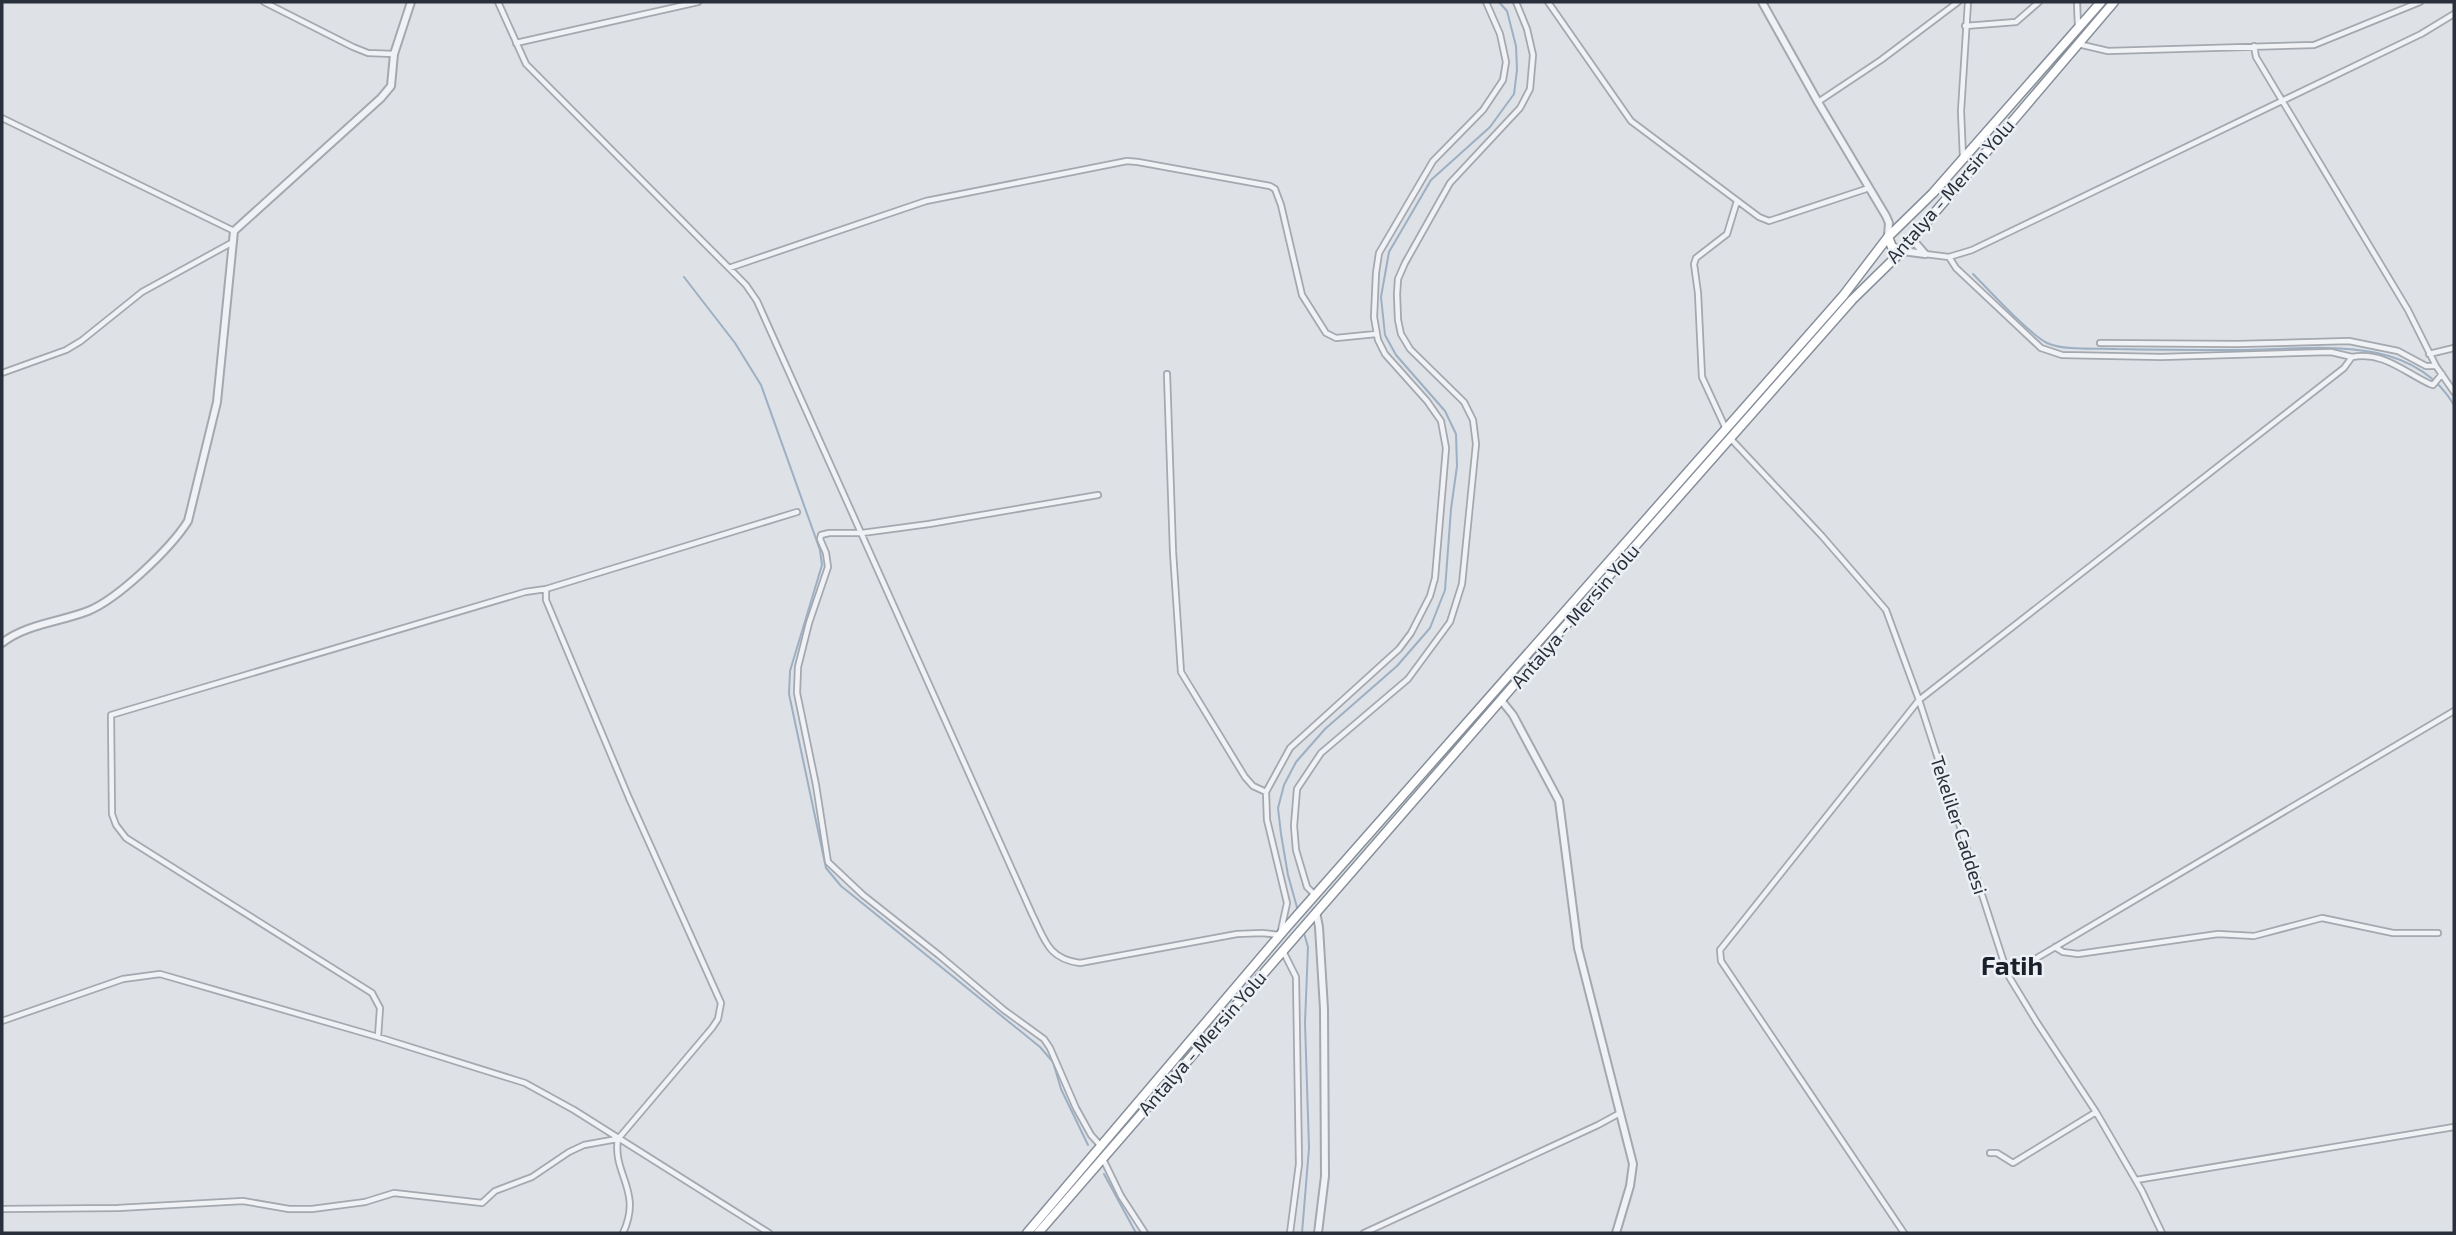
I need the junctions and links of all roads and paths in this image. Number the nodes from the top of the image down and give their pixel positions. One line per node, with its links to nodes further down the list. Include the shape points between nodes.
1 (264, 2): 22 (street, via 368,53)
2 (411, 2): 22 (street)
3 (498, 2): 19 (street)
4 (698, 2): 19 (street)
5 (1486, 2): 39 (street, via 1500,34 1506,62 1503,80 1483,110 1433,162 1380,253)
6 (1516, 2): 60 (street, via 1533,55 1530,89 1520,108 1450,183 1398,279 1401,334 1410,349 1464,402 1473,420 1476,444 1462,584 1450,622 1416,669 1321,753 1297,789 1296,850 1307,887)
7 (1548, 2): 28 (street, via 1631,121)
8 (1762, 2): 24 (street)
9 (1958, 2): 24 (street)
10 (1968, 2): 17 (street)
11 (2039, 2): 17 (street, via 2016,22)
12 (2077, 2): 18 (street)
13 (2101, 2): 18 (highway, Antalya - Mersin Yolu)
14 (2114, 2): 20 (highway, Antalya - Mersin Yolu)
15 (2420, 2): 21 (street, via 2314,45)
16 (2454, 14): 23 (street)
17 (1965, 26): 26 (street)
18 (2078, 27): 26 (highway, Antalya - Mersin Yolu)
19 (516, 43): 38 (street, via 526,64 554,94)
20 (2077, 44): 21 (street, via 2108,51); 33 (highway, Antalya - Mersin Yolu)
21 (2254, 46): 23 (street)
22 (394, 54): 31 (street, via 391,86 381,98)
23 (2283, 100): 37 (street); 42 (street, via 2408,310)
24 (1818, 103): 27 (street)
25 (2, 118): 31 (street)
26 (1964, 158): 30 (highway, Antalya - Mersin Yolu)
27 (1869, 188): 28 (street, via 1769,221); 29 (street)
28 (1737, 201): 49 (street, via 1727,234 1694,264 1702,377)
29 (1886, 216): 30 (street); 32 (street)
30 (1900, 225): 32 (highway, Antalya - Mersin Yolu); 33 (highway, via 1909,230)
31 (234, 231): 34 (street)
32 (1888, 237): 35 (highway, via 1892,247); 49 (highway, Antalya - Mersin Yolu)
33 (1912, 239): 35 (highway, Antalya - Mersin Yolu); 36 (street)
34 (233, 242): 45 (street, via 142,292 66,350); 55 (street, via 217,402 188,521 179,536 114,595 89,611)
35 (1902, 251): 36 (street); 50 (highway, Antalya - Mersin Yolu, via 1852,300)
36 (1925, 254): 37 (street)
37 (1949, 257): 43 (street, via 2049,352 2161,358 2330,352)
38 (729, 268): 39 (street, via 926,201 1138,162 1270,186 1281,205 1302,295 1326,333 1336,338); 53 (street, via 765,314)
39 (1376, 334): 59 (street, via 1385,354 1427,401 1444,431 1446,464 1435,578 1430,596 1399,649 1290,748)
40 (2100, 343): 44 (street, via 2349,341 2398,351 2426,366)
41 (2454, 348): 42 (street)
42 (2429, 354): 44 (street)
43 (2352, 357): 47 (street, via 2389,361 2433,385); 57 (street, via 2344,368)
44 (2436, 366): 47 (street)
45 (2, 373)
46 (1167, 374): 59 (street, via 1181,673 1245,777)
47 (2442, 374): 48 (street)
48 (2454, 392)
49 (1726, 430): 60 (highway, Antalya - Mersin Yolu)
50 (1731, 439): 56 (highway, Antalya - Mersin Yolu); 57 (street, Tekeliler Caddesi, via 1880,601)
51 (1098, 495): 53 (street)
52 (797, 512): 54 (street)
53 (862, 533): 62 (street, via 1051,952 1066,962 1080,963 1237,934); 73 (street, via 821,535 828,567 798,667 799,707 828,862 1044,1039 1076,1108)
54 (546, 589): 68 (street, via 111,715 112,814 126,838 372,993 380,1008); 72 (street, via 629,798 721,1003 712,1028)
55 (2, 643)
56 (1501, 700): 61 (highway, Antalya - Mersin Yolu); 70 (street, via 1559,801 1578,948)
57 (1919, 700): 66 (street, Tekeliler Caddesi); 87 (street, via 1719,955)
58 (2454, 711): 64 (street)
59 (1266, 792): 62 (street, via 1267,820 1287,903)
60 (1315, 895): 62 (highway, Antalya - Mersin Yolu)
61 (1314, 914): 65 (highway, Antalya - Mersin Yolu); 84 (street, via 1319,927 1324,1009 1325,1176)
62 (1283, 932): 73 (highway, Antalya - Mersin Yolu)
63 (2438, 933): 64 (street, via 2393,933 2322,918 2254,936 2218,934 2078,954)
64 (2055, 947): 66 (street)
65 (1282, 950): 75 (highway, Antalya - Mersin Yolu); 83 (street, via 1296,977 1299,1164)
66 (2008, 975): 69 (street, Tekeliler Caddesi)
67 (2, 1021): 68 (street, via 123,978 160,974)
68 (378, 1037): 72 (street, via 525,1083)
69 (2096, 1112): 74 (street, via 2013,1163); 76 (street, Tekeliler Caddesi)
70 (1620, 1113): 85 (street); 86 (street, via 1633,1164)
71 (2454, 1127): 76 (street)
72 (618, 1139): 77 (street, via 569,1152 532,1177 495,1191 482,1203 394,1193 313,1209 243,1201); 78 (street, via 616,1149 631,1202); 79 (street)
73 (1101, 1146): 80 (highway, Antalya - Mersin Yolu)
74 (1990, 1153)
75 (1102, 1158): 81 (highway, Antalya - Mersin Yolu); 82 (street)
76 (2136, 1180): 88 (street, Tekeliler Caddesi)
77 (2, 1209)
78 (623, 1233)
79 (769, 1233)
80 (1027, 1233)
81 (1038, 1233)
82 (1145, 1233)
83 (1290, 1233)
84 (1318, 1233)
85 (1364, 1233)
86 (1616, 1233)
87 (1904, 1233)
88 (2162, 1233)

